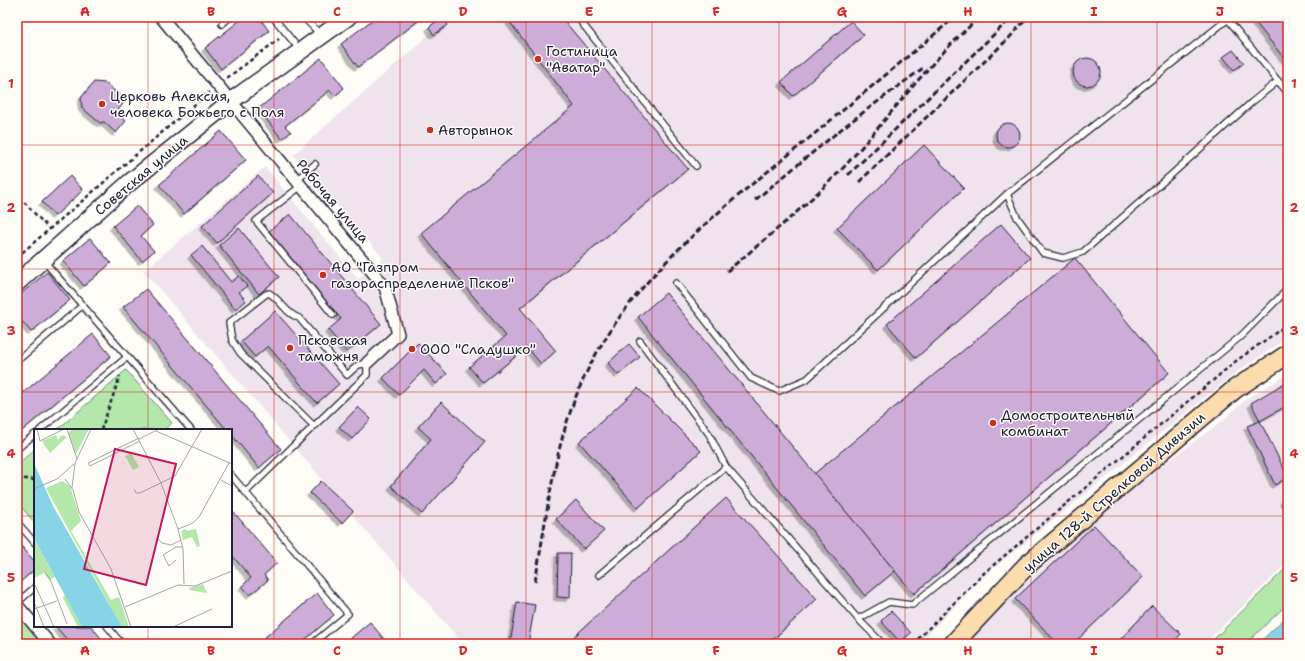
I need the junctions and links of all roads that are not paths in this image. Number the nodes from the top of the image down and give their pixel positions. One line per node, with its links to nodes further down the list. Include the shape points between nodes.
1 (230, 17): 8 (lane)
2 (273, 17): 10 (lane)
3 (303, 17): 9 (lane)
4 (348, 17): 9 (street, Советская улица)
5 (576, 17): 15 (lane)
6 (1227, 18): 11 (lane); 17 (lane)
7 (165, 20): 13 (street, Рабочая улица)
8 (222, 24)
9 (321, 35): 10 (street, Советская улица)
10 (300, 50): 13 (street, Советская улица)
11 (1278, 81): 12 (lane); 17 (lane, via 1083,252 1063,258 1043,253 1017,217)
12 (1288, 93)
13 (231, 101): 16 (street, Рабочая улица); 18 (street, Советская улица, via 129,183)
14 (315, 164): 16 (lane)
15 (696, 166)
16 (298, 183): 23 (lane, via 256,221); 28 (street, Рабочая улица, via 385,287 398,334)
17 (1007, 194): 20 (lane, via 807,379 779,391 751,378)
18 (43, 260): 19 (street, Советская улица); 22 (lane)
19 (17, 283)
20 (676, 283)
21 (1288, 289): 42 (lane, via 1241,336 912,605 889,602)
22 (83, 305): 26 (lane); 27 (lane)
23 (333, 315)
24 (640, 341): 34 (lane, via 709,434)
25 (1288, 354): 50 (main road, улица 128-й Стрелковой Дивизии, via 1235,389 1027,565)
26 (127, 357): 30 (lane); 31 (lane)
27 (17, 361)
28 (367, 363): 29 (lane, via 367,375); 29 (lane, via 358,365 347,375 299,318 292,316 269,293 229,323 232,340 240,353)
29 (314, 426): 36 (lane)
30 (190, 428)
31 (41, 429)
32 (34, 435): 33 (lane)
33 (17, 449)
34 (726, 467): 39 (lane); 42 (lane)
35 (232, 477): 36 (lane)
36 (246, 492): 48 (lane, via 348,614)
37 (17, 522): 38 (lane)
38 (34, 542)
39 (599, 576)
40 (34, 588): 41 (lane)
41 (17, 604): 43 (street)
42 (858, 619): 49 (lane)
43 (34, 625)
44 (36, 627): 46 (street)
45 (108, 627): 47 (lane)
46 (50, 644)
47 (122, 644)
48 (312, 644)
49 (882, 644)
50 (953, 644)

